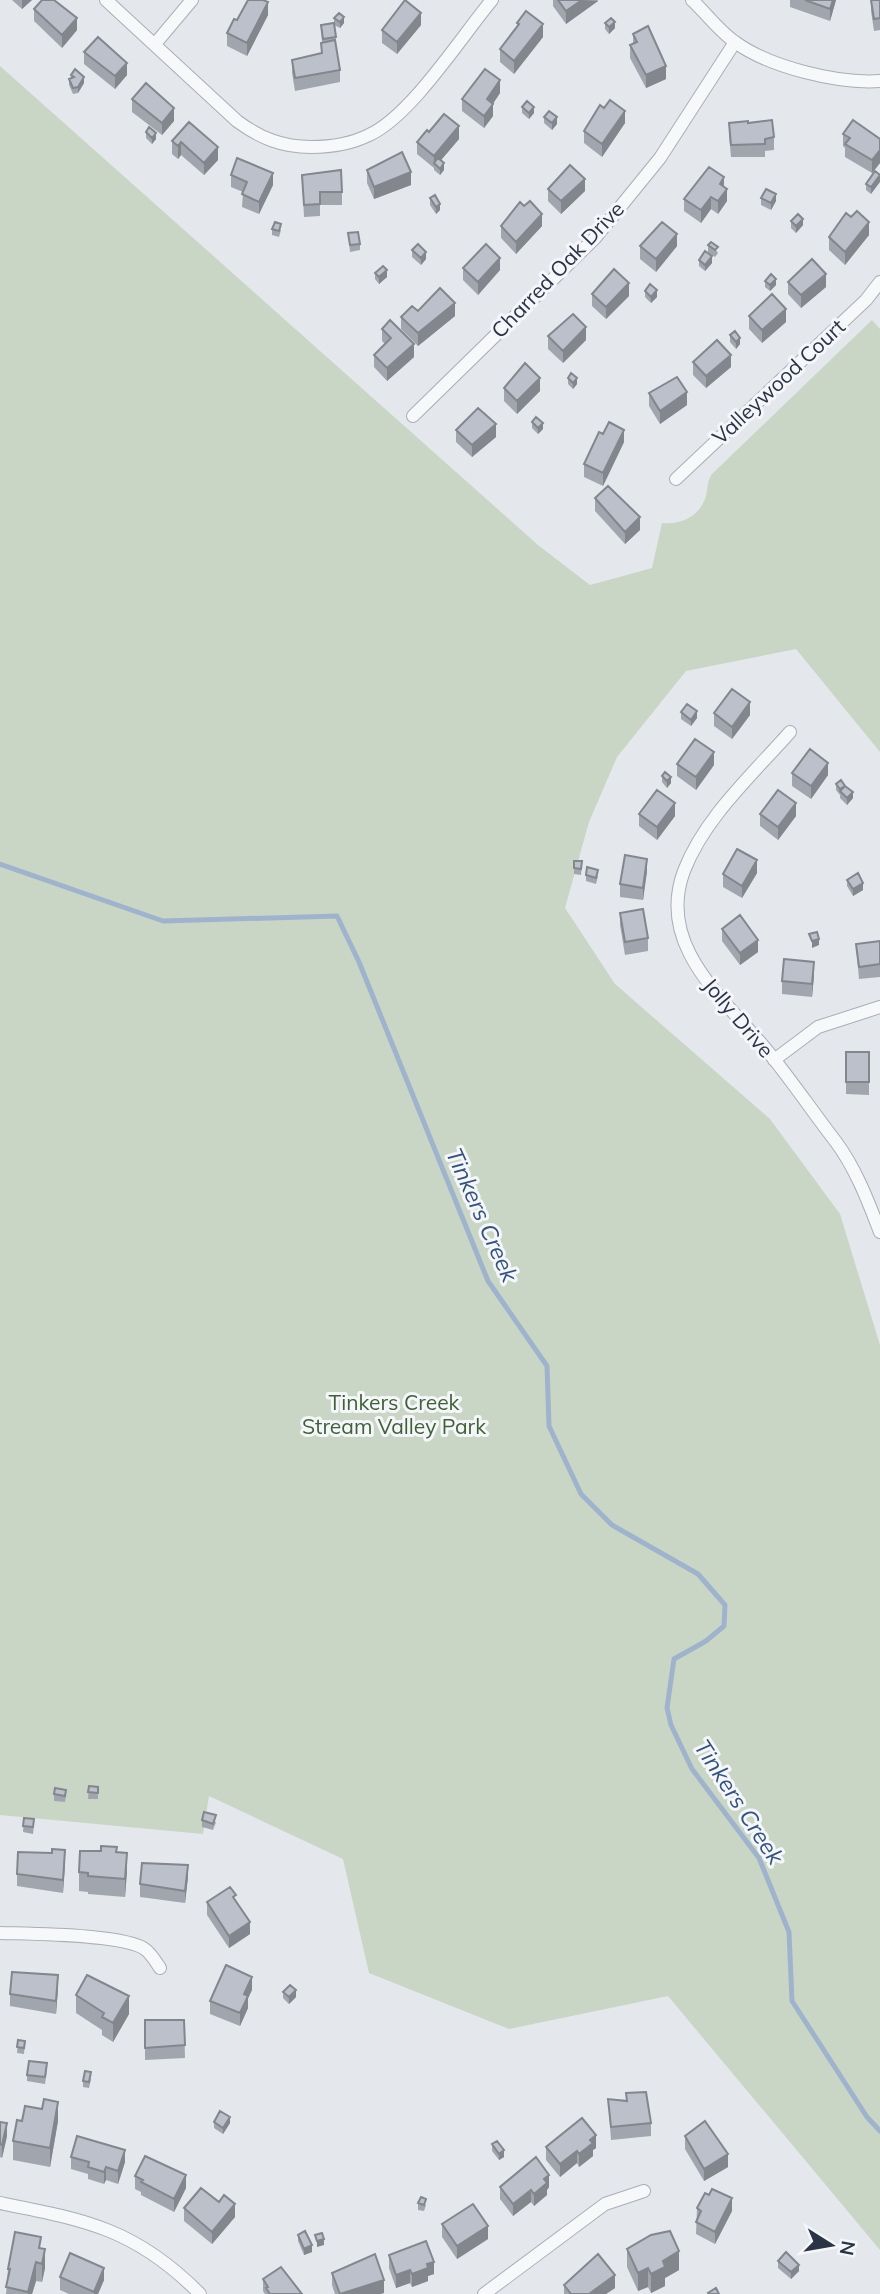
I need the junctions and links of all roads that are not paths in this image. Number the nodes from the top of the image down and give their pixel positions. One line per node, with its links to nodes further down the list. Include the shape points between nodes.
1 (106, 0): 6 (street)
2 (192, 0): 6 (street)
3 (492, 0): 6 (street, via 385,126 349,143 327,147 297,147 255,135)
4 (692, 0): 5 (street)
5 (735, 42): 7 (street, via 817,74); 9 (street, Charred Oak Drive, via 660,158 594,239)
6 (155, 44)
7 (880, 81)
8 (880, 282): 10 (street, Valleywood Court)
9 (413, 416)
10 (676, 479)
11 (790, 732): 13 (street, Jolly Drive, via 705,831 687,864 677,897 677,918 700,972)
12 (880, 1007): 13 (street, via 818,1027)
13 (774, 1060): 14 (street, Jolly Drive, via 854,1169)
14 (880, 1232)
15 (0, 1933): 16 (street, via 121,1943 145,1949)
16 (160, 1968)
17 (644, 2191): 20 (street, via 606,2204)
18 (0, 2203): 19 (street, via 126,2235 174,2267)
19 (200, 2294)
20 (484, 2294)

